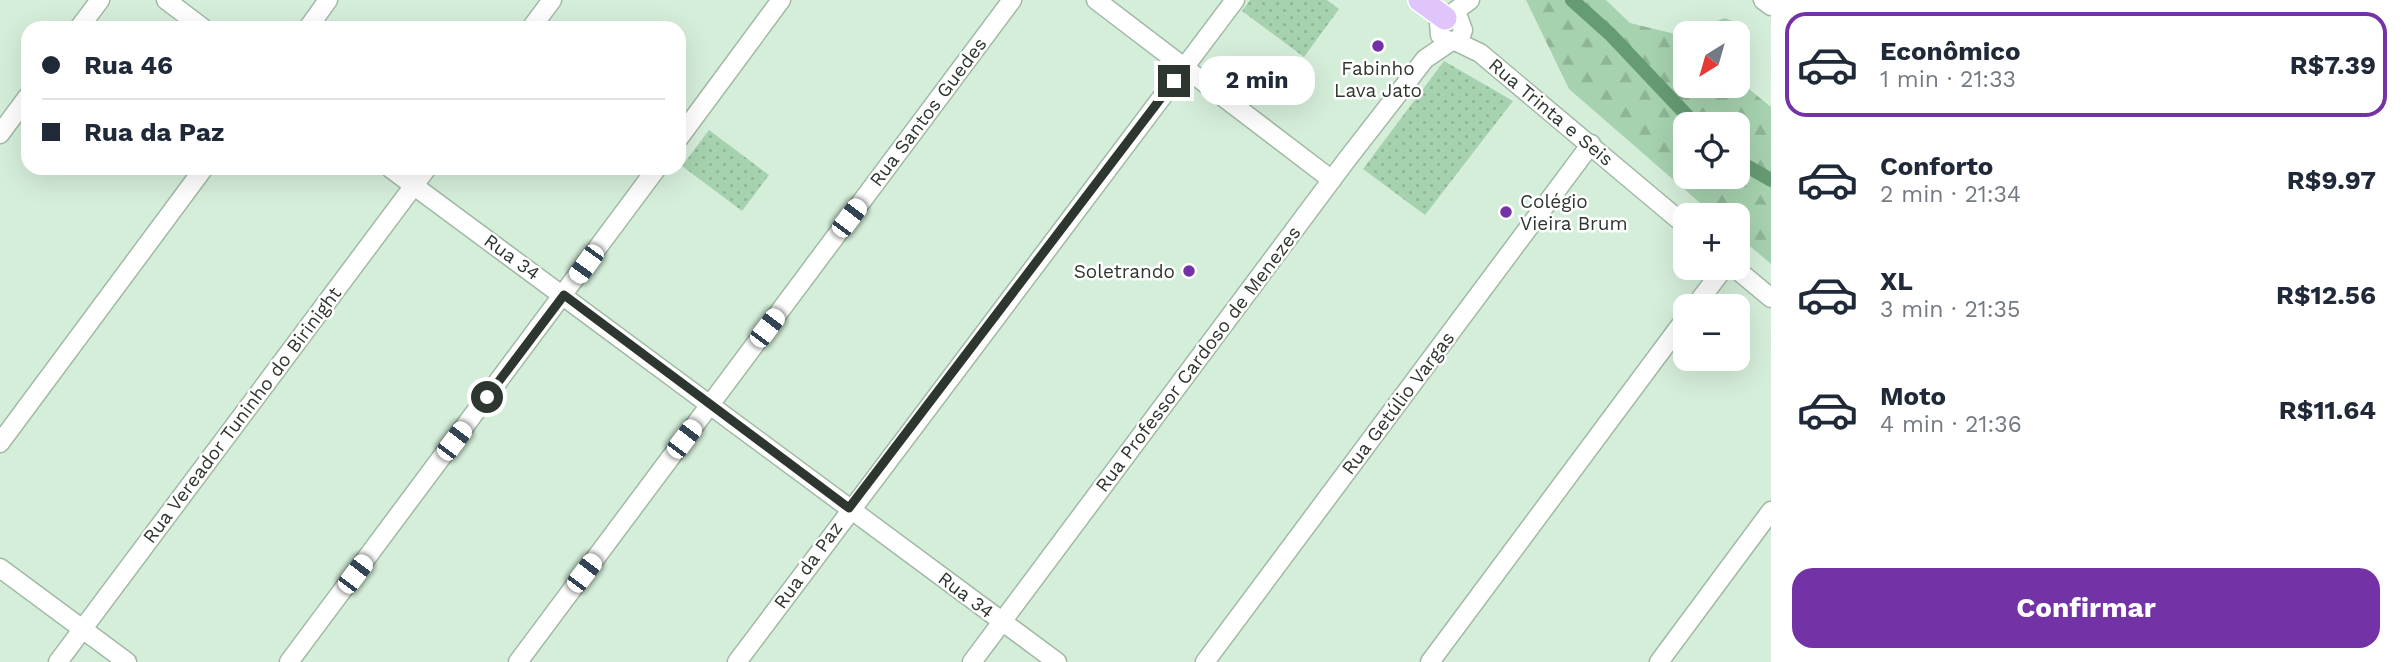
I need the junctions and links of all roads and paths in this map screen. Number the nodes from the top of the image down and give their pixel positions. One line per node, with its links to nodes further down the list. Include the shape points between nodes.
1 (100, 0): 13 (street)
2 (166, 0): 14 (street)
3 (328, 0): 15 (street)
4 (552, 0): 16 (street)
5 (780, 0): 20 (street)
6 (1012, 0): 36 (street, Rua Santos Guedes)
7 (1096, 0): 18 (street)
8 (1234, 0): 18 (street, Rua da Paz)
9 (1420, 0): 17 (main road, Rua Trinta e Seis)
10 (1471, 0): 17 (street, Rua Professor Cardoso de Menezes)
11 (1763, 0): 12 (street)
12 (1771, 6)
13 (84, 21)
14 (194, 21)
15 (312, 21)
16 (536, 21)
17 (1452, 29): 22 (street, Rua Trinta e Seis); 27 (street, Rua Professor Cardoso de Menezes)
18 (1184, 68): 27 (street); 38 (street, Rua da Paz)
19 (21, 106): 21 (street)
20 (686, 128)
21 (0, 134)
22 (1591, 144): 29 (street, Rua Trinta e Seis); 50 (street, Rua Getúlio Vargas)
23 (199, 175): 37 (street)
24 (399, 175): 28 (street, Rua 34)
25 (422, 175): 28 (street, Rua Vereador Tuninho do Birinight)
26 (652, 175): 33 (street)
27 (1332, 180): 41 (street, Rua Professor Cardoso de Menezes)
28 (414, 186): 33 (street, Rua 34); 42 (street, Rua Vereador Tuninho do Birinight)
29 (1673, 215)
30 (1715, 280): 32 (street)
31 (1749, 280): 34 (street)
32 (1704, 294)
33 (564, 295): 36 (street, Rua 34); 45 (street)
34 (1771, 298)
35 (1673, 335): 51 (street)
36 (709, 405): 38 (street, Rua 34); 46 (street, Rua Santos Guedes)
37 (0, 443)
38 (849, 508): 41 (street, Rua 34); 47 (street, Rua da Paz)
39 (1771, 511): 52 (street)
40 (0, 568): 42 (street)
41 (1003, 622): 48 (street, Rua Professor Cardoso de Menezes); 49 (street, Rua 34)
42 (82, 629): 43 (street, Rua Vereador Tuninho do Birinight); 44 (street)
43 (58, 662)
44 (127, 662)
45 (289, 662)
46 (518, 662)
47 (737, 662)
48 (972, 662)
49 (1057, 662)
50 (1205, 662)
51 (1430, 662)
52 (1659, 662)

